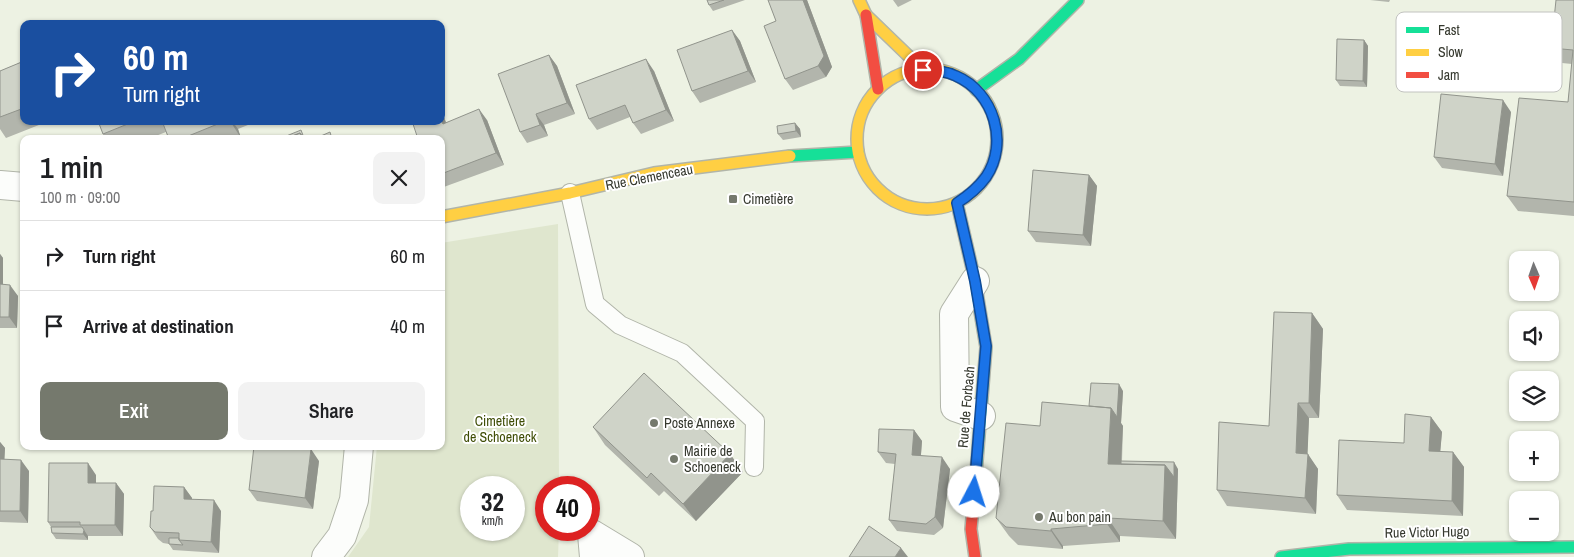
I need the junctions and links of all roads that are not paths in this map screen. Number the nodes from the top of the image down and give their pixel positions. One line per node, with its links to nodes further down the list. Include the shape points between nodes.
1 (858, 0): 3 (street)
2 (1078, 0): 6 (street, via 1019,60)
3 (866, 15): 4 (street); 5 (street)
4 (923, 70): 5 (street, via 899,75); 6 (street, via 958,76)
5 (878, 89): 7 (street, via 860,118)
6 (976, 90): 11 (street, via 994,118 996,151 987,176)
7 (858, 152): 10 (street, Rue Clemenceau, via 776,157 654,173); 11 (street, via 861,164 875,186 895,202 920,209)
8 (0, 185): 9 (street)
9 (20, 187)
10 (570, 193): 12 (street, Rue Clemenceau); 16 (lane, via 595,304 620,325 682,353 755,421)
11 (957, 203): 13 (street)
12 (445, 216)
13 (975, 281): 14 (street, via 954,314 955,407)
14 (981, 416): 21 (street, Rue de Forbach, via 972,529)
15 (359, 450): 18 (street, via 354,500 342,536)
16 (754, 467)
17 (1574, 547): 22 (street, Rue Victor Hugo, via 1349,549)
18 (326, 557)
19 (594, 557): 20 (street, via 592,534)
20 (630, 557)
21 (975, 557)
22 (1281, 557)

